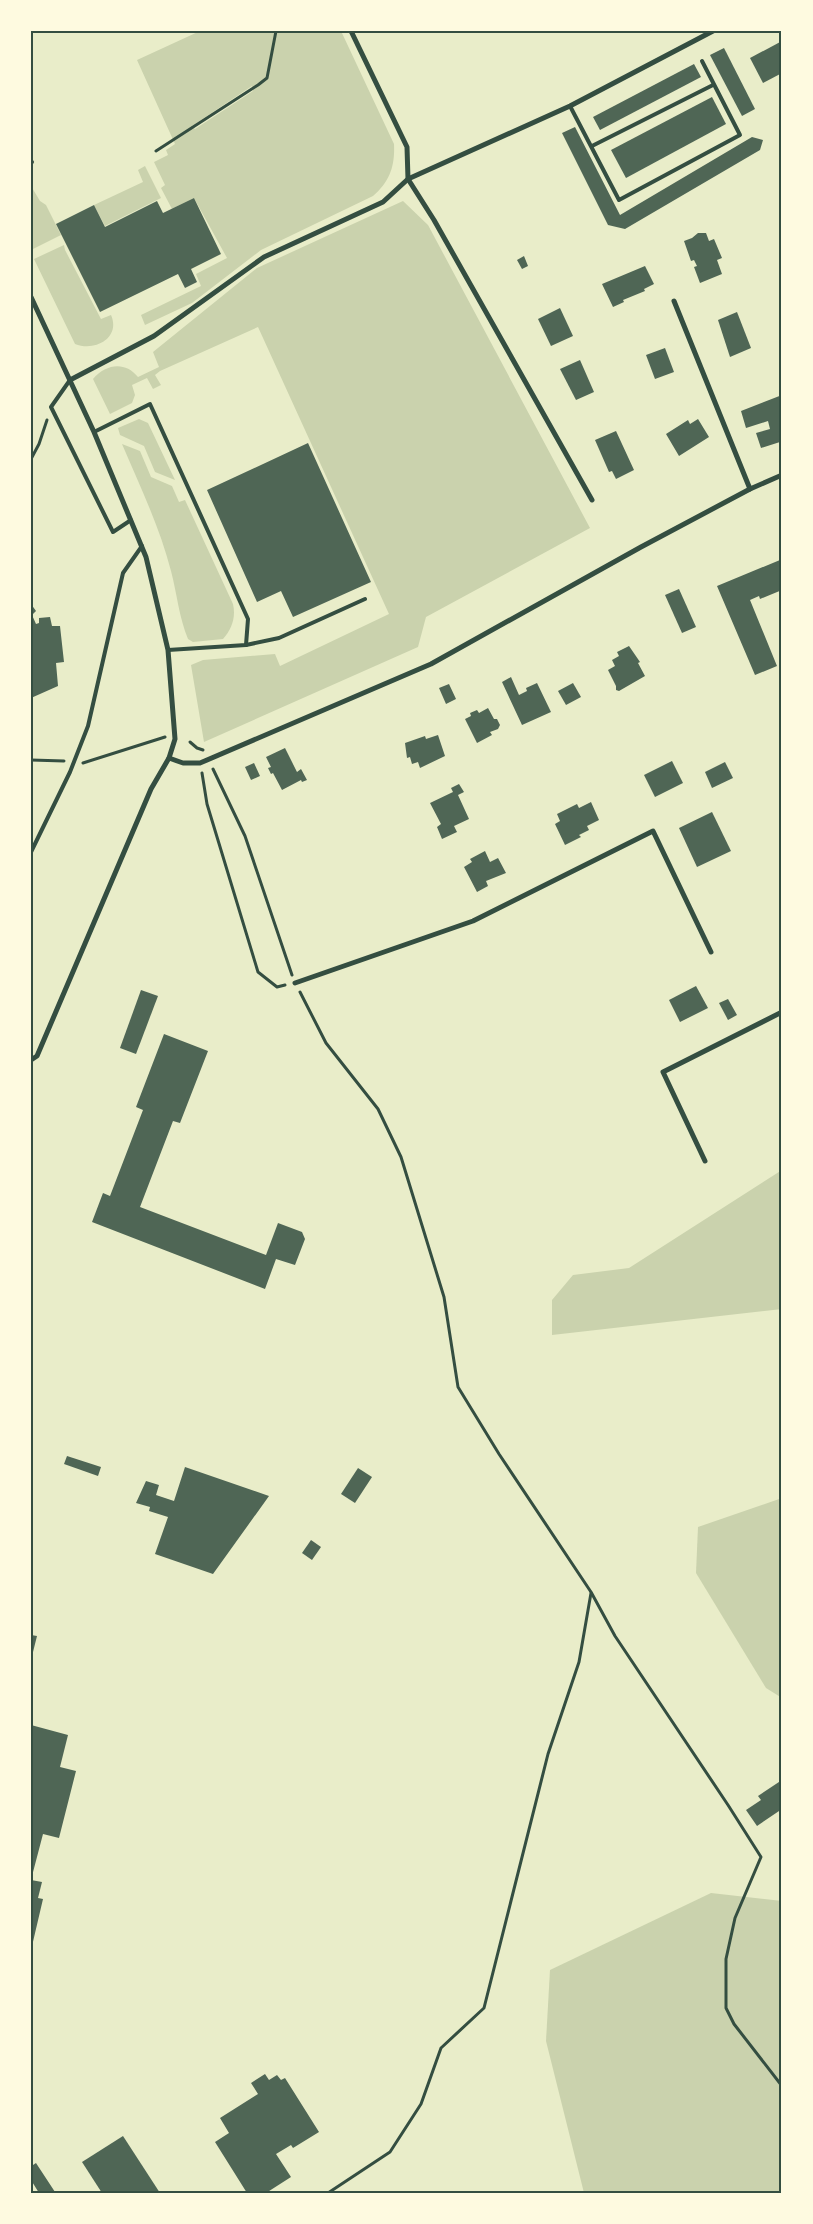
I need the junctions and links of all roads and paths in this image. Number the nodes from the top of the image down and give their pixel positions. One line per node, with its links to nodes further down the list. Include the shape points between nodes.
1 (276, 31): 8 (path, via 267,78)
2 (351, 31): 9 (street, via 407,147)
3 (713, 31): 6 (street)
4 (702, 60): 5 (lane)
5 (713, 85): 7 (lane); 7 (lane, via 740,135 619,200)
6 (570, 106): 7 (lane); 9 (street)
7 (592, 146)
8 (156, 151)
9 (408, 178): 12 (street, via 383,202 264,257 154,336); 18 (street)
10 (31, 297): 12 (street)
11 (674, 301): 17 (street)
12 (70, 380): 13 (lane); 14 (street)
13 (51, 407): 15 (path); 19 (lane, via 113,532)
14 (94, 432): 19 (street); 22 (lane, via 150,404 248,619)
15 (31, 459)
16 (782, 475): 17 (street)
17 (750, 489): 29 (street, via 431,664)
18 (592, 500)
19 (131, 520): 20 (street)
20 (142, 546): 23 (street); 30 (lane, via 123,573 88,726)
21 (365, 599): 22 (lane, via 278,638)
22 (246, 645): 23 (lane)
23 (168, 650): 24 (street)
24 (175, 733): 27 (street); 30 (path, via 82,763)
25 (190, 742): 26 (path)
26 (203, 750)
27 (169, 758): 31 (street, via 183,763); 36 (street, via 151,789 37,1056)
28 (31, 760): 30 (path)
29 (208, 760): 31 (street); 34 (path, via 246,836)
30 (73, 763): 32 (lane)
31 (200, 763): 34 (path, via 206,804 258,972 277,986)
32 (31, 852)
33 (711, 952): 34 (street, via 652,831 473,921)
34 (295, 983): 38 (path, via 326,1043 378,1109 401,1157 444,1297 458,1387)
35 (782, 1012): 37 (street, via 663,1072)
36 (31, 1060)
37 (704, 1161)
38 (591, 1592): 39 (path, via 615,1636 760,1857 735,1918 726,1959 726,2008 734,2024); 40 (path, via 579,1662 548,1754 484,2008 440,2048 421,2104 390,2152)
39 (782, 2086)
40 (328, 2193)

